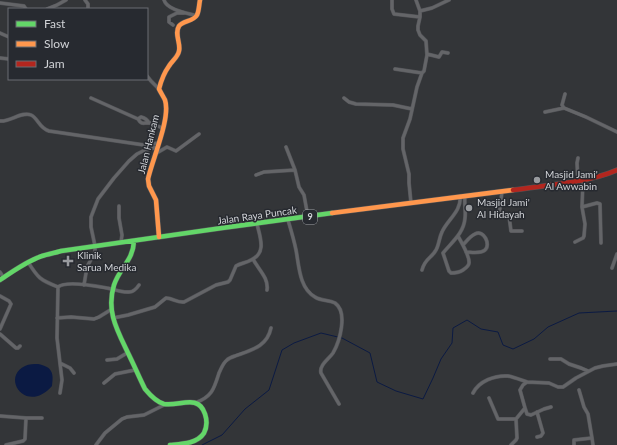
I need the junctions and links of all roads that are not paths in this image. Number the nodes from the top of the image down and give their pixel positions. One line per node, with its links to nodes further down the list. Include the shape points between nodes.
1 (66, 0): 9 (street)
2 (164, 0): 11 (street, via 170,7)
3 (200, 0): 12 (main road)
4 (392, 0): 13 (street, via 394,14)
5 (416, 0): 10 (street)
6 (449, 0): 10 (street)
7 (0, 3): 8 (street)
8 (25, 8)
9 (50, 8)
10 (420, 11): 13 (street)
11 (187, 13): 12 (street); 14 (street, via 171,16 168,22)
12 (197, 16): 20 (main road, via 178,28 179,51 164,75)
13 (420, 17): 16 (street, via 418,30 426,41)
14 (173, 25)
15 (448, 53): 16 (street, via 442,52 439,56)
16 (427, 54): 18 (street)
17 (395, 68): 18 (street)
18 (422, 73): 25 (street)
19 (148, 77): 20 (street)
20 (159, 89): 28 (main road, Jalan Hankam, via 165,104)
21 (565, 94): 24 (street, via 562,105)
22 (91, 98): 28 (street, via 140,122)
23 (344, 98): 25 (street, via 356,104 395,105)
24 (564, 108): 26 (street); 29 (street)
25 (412, 109): 41 (street, via 402,142 410,174)
26 (544, 112)
27 (0, 121): 31 (street, via 26,114 49,131)
28 (163, 128): 31 (main road, Jalan Hankam)
29 (617, 132)
30 (199, 134): 33 (street, via 176,151 166,147)
31 (158, 145): 33 (main road, Jalan Hankam); 55 (street, via 129,160 98,199 91,217)
32 (286, 147): 35 (street)
33 (155, 154): 49 (main road, Jalan Hankam, via 148,181 156,200)
34 (578, 158): 38 (street)
35 (295, 170): 37 (street, via 264,172); 44 (street, via 304,195)
36 (617, 170): 38 (main road, Jalan Raya Puncak / 9)
37 (256, 176)
38 (581, 180): 39 (main road, Jalan Raya Puncak / 9); 43 (street)
39 (502, 191): 40 (main road, Jalan Raya Puncak / 9); 47 (street, via 499,215 509,216 511,231)
40 (462, 196): 41 (main road, Jalan Raya Puncak / 9); 48 (street, via 465,220); 61 (street, via 452,218 442,230 436,250 425,262)
41 (411, 203): 44 (main road, Jalan Raya Puncak / 9)
42 (119, 206): 53 (street)
43 (582, 207): 51 (street, via 584,236); 52 (street, via 600,204)
44 (308, 217): 45 (main road, Jalan Raya Puncak / 9)
45 (288, 219): 46 (main road, Jalan Raya Puncak / 9); 93 (street, via 299,272 305,286 316,298 333,301 341,309 342,324 339,338 334,351 320,370)
46 (257, 224): 49 (main road, Jalan Raya Puncak / 9); 58 (street, via 262,246)
47 (522, 231)
48 (458, 236): 54 (street); 56 (street, via 443,254 450,273 458,272 469,265)
49 (159, 237): 50 (main road, Jalan Raya Puncak / 9)
50 (134, 241): 53 (main road, Jalan Raya Puncak / 9); 67 (main road, via 132,256 118,276)
51 (575, 242)
52 (601, 242)
53 (121, 243): 55 (main road, Jalan Raya Puncak / 9)
54 (463, 245): 56 (street); 56 (street, via 476,233 486,238 485,251)
55 (94, 246): 59 (main road, Jalan Raya Puncak / 9, via 50,254); 64 (street)
56 (466, 252)
57 (617, 254): 60 (street)
58 (254, 259): 68 (street, via 266,281); 72 (street, via 236,266 228,282 216,285 184,302 166,298 155,307)
59 (28, 262): 63 (main road, Jalan Raya Puncak / 9); 66 (street, via 42,280)
60 (612, 268)
61 (422, 270)
62 (0, 272): 63 (street)
63 (2, 279)
64 (84, 285): 66 (street, via 62,284); 67 (street)
65 (140, 286): 67 (street, via 129,292)
66 (58, 287): 71 (street)
67 (113, 290): 70 (main road)
68 (267, 290)
69 (0, 296): 74 (street, via 11,304)
70 (112, 309): 71 (street, via 94,319); 72 (main road)
71 (57, 318): 80 (street)
72 (113, 318): 77 (main road)
73 (272, 328): 91 (street, via 263,344 226,360 211,393)
74 (0, 329)
75 (0, 334): 76 (street, via 16,348)
76 (20, 346)
77 (127, 353): 78 (street, via 117,359); 82 (main road)
78 (107, 360)
79 (550, 360): 83 (street, via 561,359)
80 (60, 363): 84 (street); 88 (street)
81 (617, 364): 83 (street, via 601,366)
82 (135, 370): 86 (street, via 115,374); 92 (main road, via 146,391)
83 (588, 372): 85 (street, via 563,387)
84 (74, 373)
85 (527, 382): 89 (street, via 509,376 494,378 478,385); 95 (street, via 520,390)
86 (104, 383)
87 (579, 390): 102 (street, via 588,414)
88 (60, 393)
89 (473, 393)
90 (489, 398): 100 (street, via 498,419)
91 (196, 403): 92 (main road); 106 (main road, via 204,414 206,426 203,435 191,442)
92 (166, 404): 105 (street, via 144,415 122,419 105,433)
93 (339, 404)
94 (551, 407): 96 (street)
95 (525, 408): 96 (street, via 527,414); 100 (street)
96 (537, 412): 101 (street, via 543,433)
97 (0, 416): 98 (street)
98 (26, 418): 99 (street); 104 (street, via 25,439)
99 (42, 418)
100 (516, 419): 103 (street)
101 (537, 437)
102 (592, 438): 109 (street, via 574,440); 110 (street)
103 (515, 441): 107 (street); 108 (street)
104 (6, 445)
105 (96, 445)
106 (170, 445)
107 (511, 445)
108 (519, 445)
109 (573, 445)
110 (593, 445)

